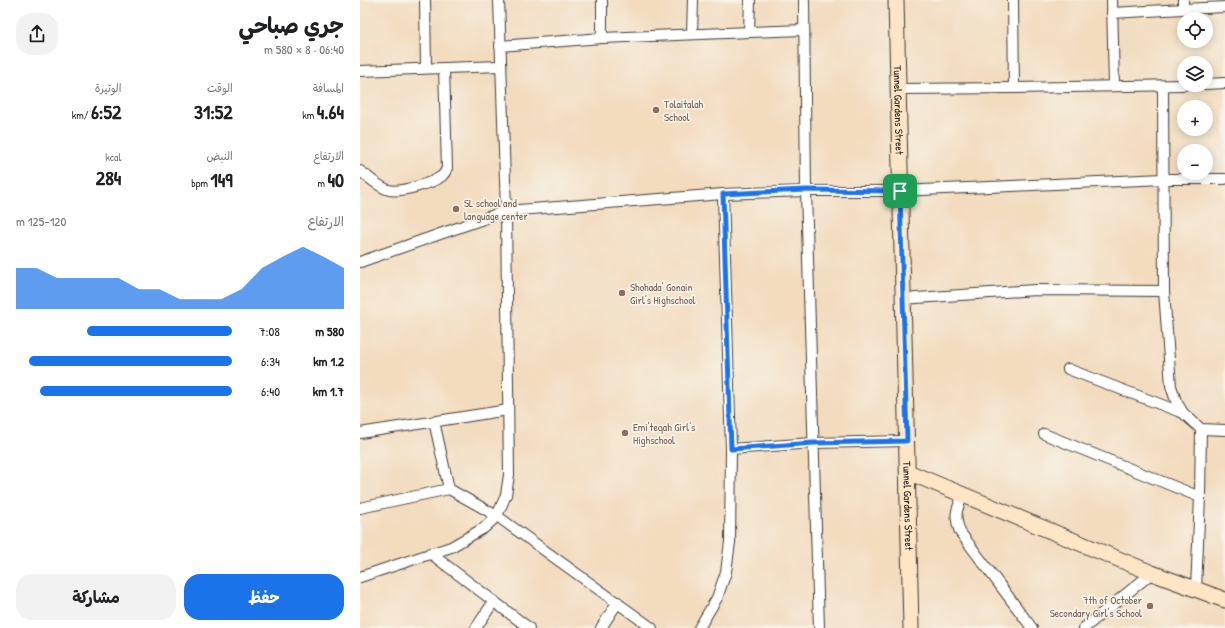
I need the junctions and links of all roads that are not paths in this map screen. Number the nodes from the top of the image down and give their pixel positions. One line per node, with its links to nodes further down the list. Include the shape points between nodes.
1 (425, 0): 19 (street)
2 (499, 0): 17 (street)
3 (602, 0): 16 (street)
4 (692, 0): 15 (street)
5 (750, 0): 14 (street)
6 (804, 0): 13 (street)
7 (896, 0): 28 (main road, Tunnel Gardens Street)
8 (1013, 0): 27 (street)
9 (1112, 0): 12 (street)
10 (1183, 5): 11 (street); 12 (street)
11 (1225, 7)
12 (1112, 12): 25 (street)
13 (803, 30): 14 (street); 32 (street)
14 (750, 32): 15 (street)
15 (692, 34): 16 (street)
16 (602, 38): 17 (street)
17 (500, 46): 18 (street)
18 (501, 66): 20 (street); 35 (street)
19 (426, 68): 20 (street); 21 (street)
20 (444, 68): 29 (street, via 447,168 443,175 428,184 389,190)
21 (360, 71)
22 (1225, 83): 23 (street)
23 (1213, 84)
24 (1177, 85): 26 (street)
25 (1114, 86): 26 (street); 27 (street)
26 (1163, 86): 30 (street)
27 (1014, 88): 28 (street)
28 (898, 89): 33 (main road, Tunnel Gardens Street)
29 (360, 171)
30 (1163, 179): 31 (street); 33 (street); 37 (street)
31 (1225, 179)
32 (806, 190): 33 (street); 34 (street); 48 (street)
33 (900, 191): 38 (main road, Tunnel Gardens Street)
34 (723, 194): 35 (street); 49 (street)
35 (506, 211): 36 (street); 40 (street)
36 (360, 262)
37 (1164, 290): 38 (street, via 1035,290); 41 (street, via 1170,386)
38 (902, 299): 47 (main road, Tunnel Gardens Street)
39 (1068, 370): 41 (street)
40 (508, 410): 42 (street); 55 (street, via 509,475 506,494)
41 (1183, 413): 43 (street)
42 (434, 422): 45 (street); 51 (street)
43 (1201, 429): 44 (street); 53 (street)
44 (1225, 430)
45 (360, 433)
46 (1044, 434): 53 (street)
47 (907, 441): 48 (street); 50 (main road, Tunnel Gardens Street)
48 (814, 443): 49 (street); 68 (street)
49 (731, 449): 67 (street, via 730,542 726,572 717,598)
50 (908, 472): 52 (main road); 69 (main road, Tunnel Gardens Street)
51 (449, 489): 54 (street); 55 (street)
52 (963, 495): 57 (main road); 70 (street, via 956,512 960,532)
53 (1200, 497): 59 (street)
54 (360, 508)
55 (497, 516): 56 (street, via 469,538); 62 (street)
56 (430, 553): 58 (street); 61 (street)
57 (1152, 573): 59 (main road); 71 (street)
58 (360, 577)
59 (1196, 590): 60 (main road)
60 (1225, 600)
61 (494, 602): 63 (street); 64 (street)
62 (618, 602): 65 (street); 66 (street)
63 (476, 628)
64 (529, 628)
65 (601, 628)
66 (652, 628)
67 (699, 628)
68 (819, 628)
69 (911, 628)
70 (1032, 628)
71 (1084, 628)

